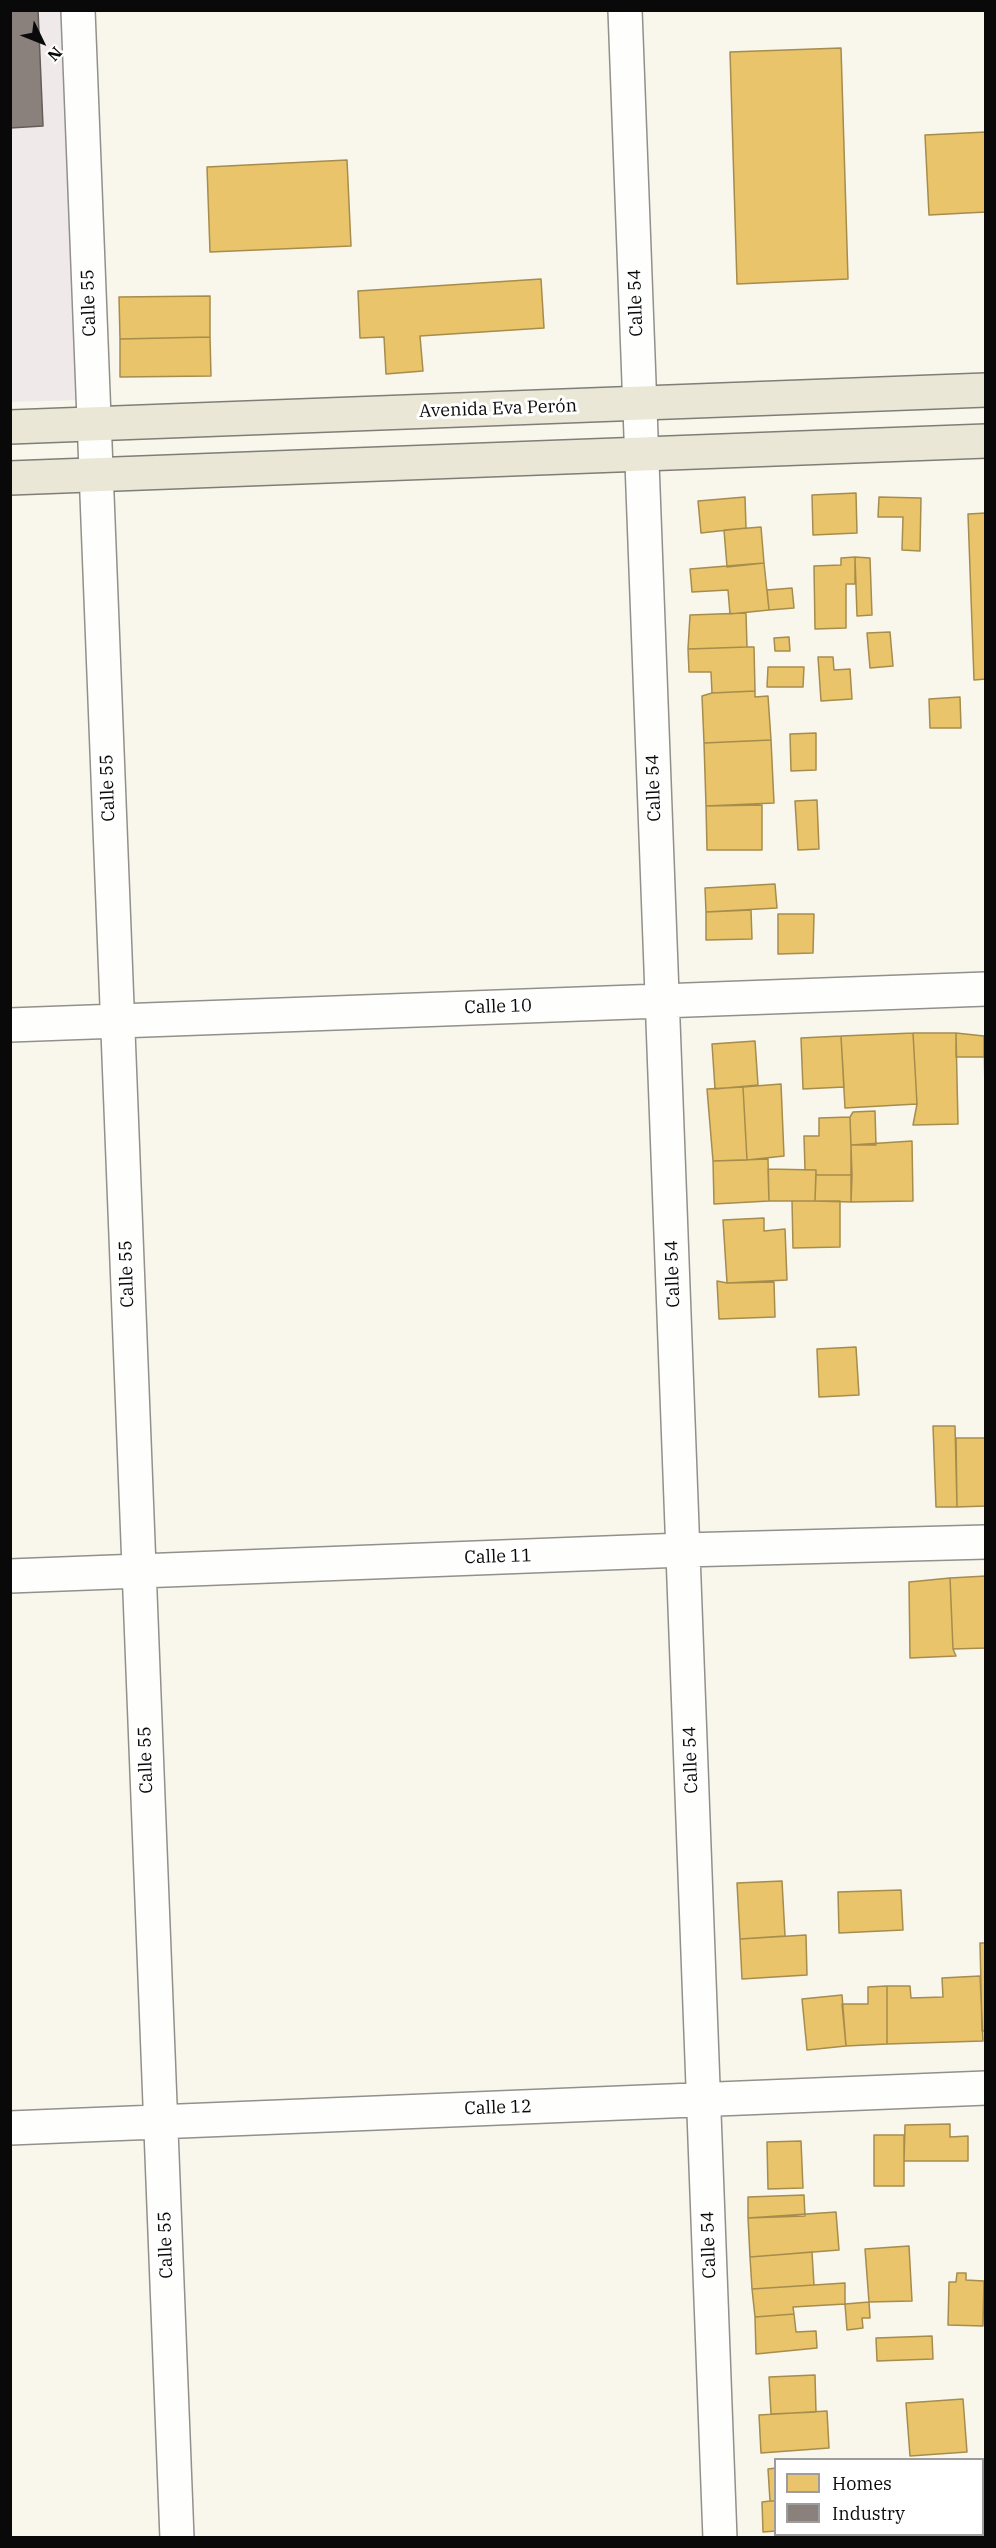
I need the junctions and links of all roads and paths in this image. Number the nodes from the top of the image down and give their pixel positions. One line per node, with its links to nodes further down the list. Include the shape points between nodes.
1 (78, 10): 5 (street, Calle 55)
2 (625, 10): 4 (street, Calle 54)
3 (986, 390): 4 (main road, Avenida Eva Perón)
4 (640, 403): 5 (main road, Avenida Eva Perón); 8 (street, Calle 54)
5 (94, 424): 6 (main road, Avenida Eva Perón); 9 (street, Calle 55)
6 (10, 427)
7 (986, 441): 8 (main road)
8 (642, 454): 9 (main road); 12 (street, Calle 54)
9 (96, 475): 10 (main road); 13 (street, Calle 55)
10 (10, 478)
11 (986, 989): 12 (street, Calle 10)
12 (662, 1001): 13 (street, Calle 10); 16 (street, Calle 54)
13 (117, 1020): 14 (street, Calle 10); 17 (street, Calle 55)
14 (10, 1025)
15 (986, 1542): 16 (street, Calle 11)
16 (683, 1550): 17 (street, Calle 11); 20 (street, Calle 54)
17 (139, 1571): 18 (street, Calle 11); 21 (street, Calle 55)
18 (10, 1576)
19 (986, 2088): 20 (street, Calle 12)
20 (704, 2100): 21 (street, Calle 12); 24 (street, Calle 54)
21 (161, 2122): 22 (street, Calle 12); 23 (street, Calle 55)
22 (10, 2128)
23 (177, 2538)
24 (720, 2538)

